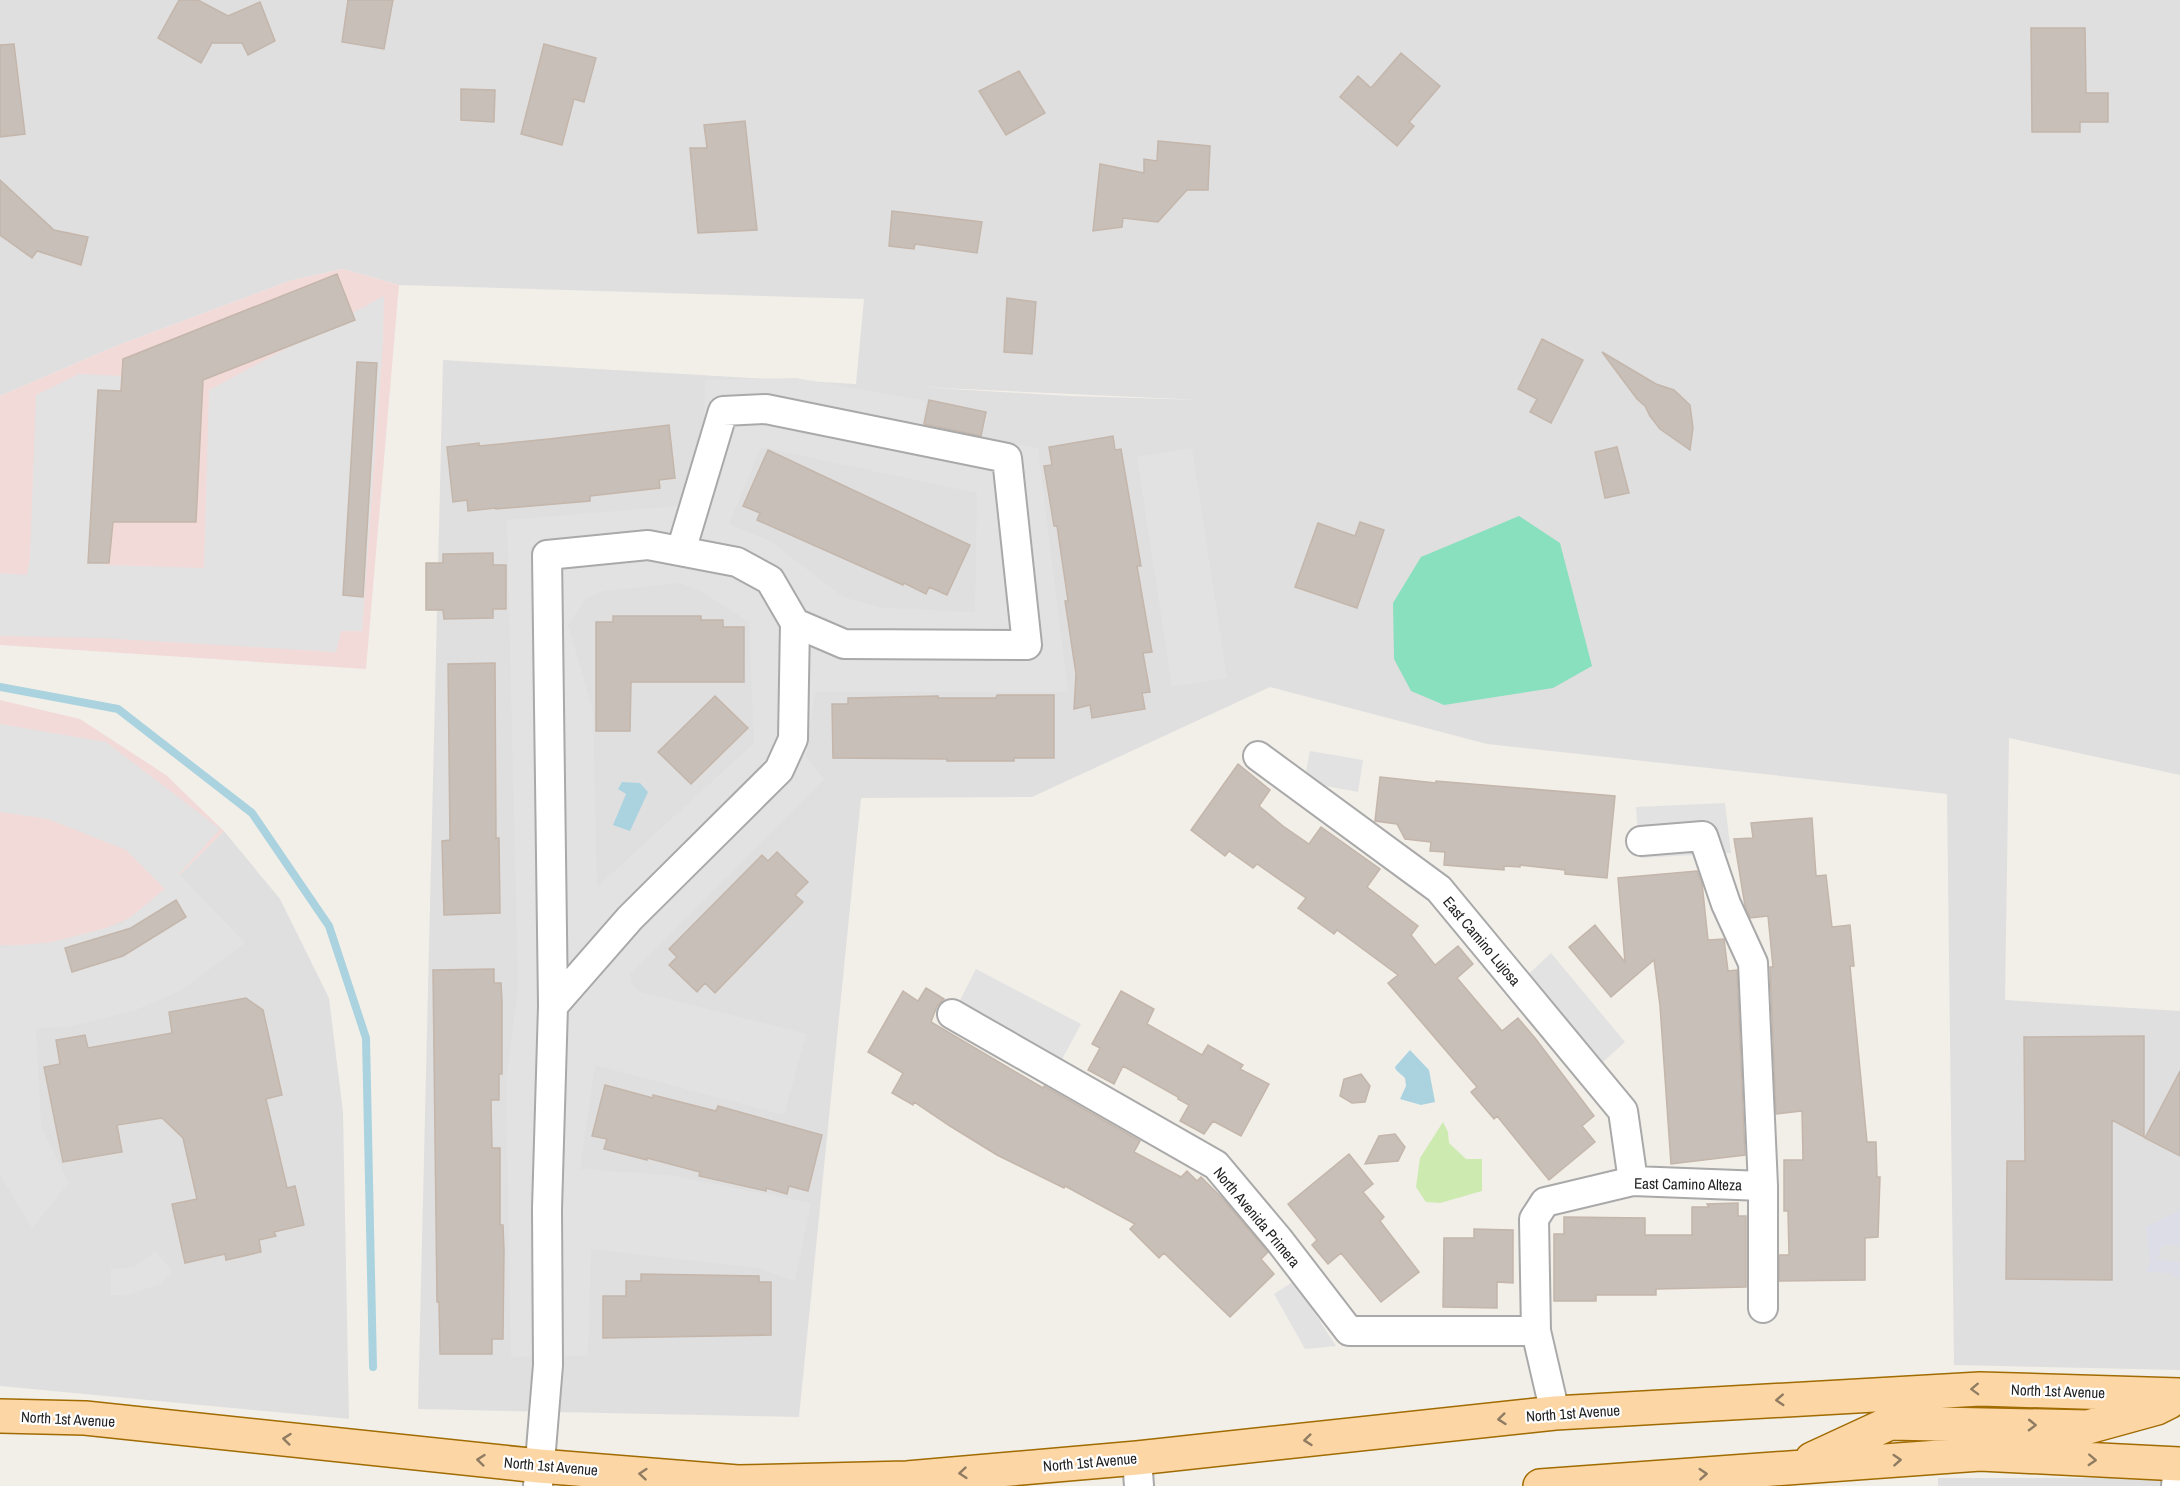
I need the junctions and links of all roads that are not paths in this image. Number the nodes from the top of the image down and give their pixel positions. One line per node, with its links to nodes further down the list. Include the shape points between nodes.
1 (681, 551): 2 (street, via 737,562 770,580); 2 (street, via 723,411 766,409 1007,458 1027,645 844,644); 5 (street, via 648,544 547,555)
2 (795, 623): 5 (street, via 793,739 779,770 630,918)
3 (1258, 756): 7 (street, East Camino Lujosa, via 1439,889 1623,1110)
4 (1641, 840): 8 (street, East Camino Alteza, via 1703,836 1726,904 1753,963)
5 (553, 1006): 17 (street, via 547,1209 548,1365)
6 (952, 1014): 10 (street, North Avenida Primera, via 1216,1166 1349,1331)
7 (1633, 1181): 8 (street, East Camino Alteza); 10 (street, East Camino Alteza, via 1545,1202 1534,1219)
8 (1763, 1186): 9 (street, East Camino Alteza)
9 (1763, 1308)
10 (1536, 1331): 12 (street, East Camino Alteza)
11 (2180, 1396): 12 (main road, North 1st Avenue, one-way to 12, via 1980,1389); 14 (main road, one-way to 11, via 1890,1423 2088,1426 2157,1408)
12 (1555, 1413): 16 (main road, North 1st Avenue, one-way to 16)
13 (0, 1416): 17 (main road, North 1st Avenue, one-way to 13, via 85,1418)
14 (1795, 1468): 15 (main road, one-way to 15, via 1980,1454); 18 (main road, one-way to 14)
15 (2178, 1471)
16 (1138, 1472): 17 (main road, North 1st Avenue, one-way to 17, via 738,1482)
17 (538, 1476)
18 (1540, 1486)

